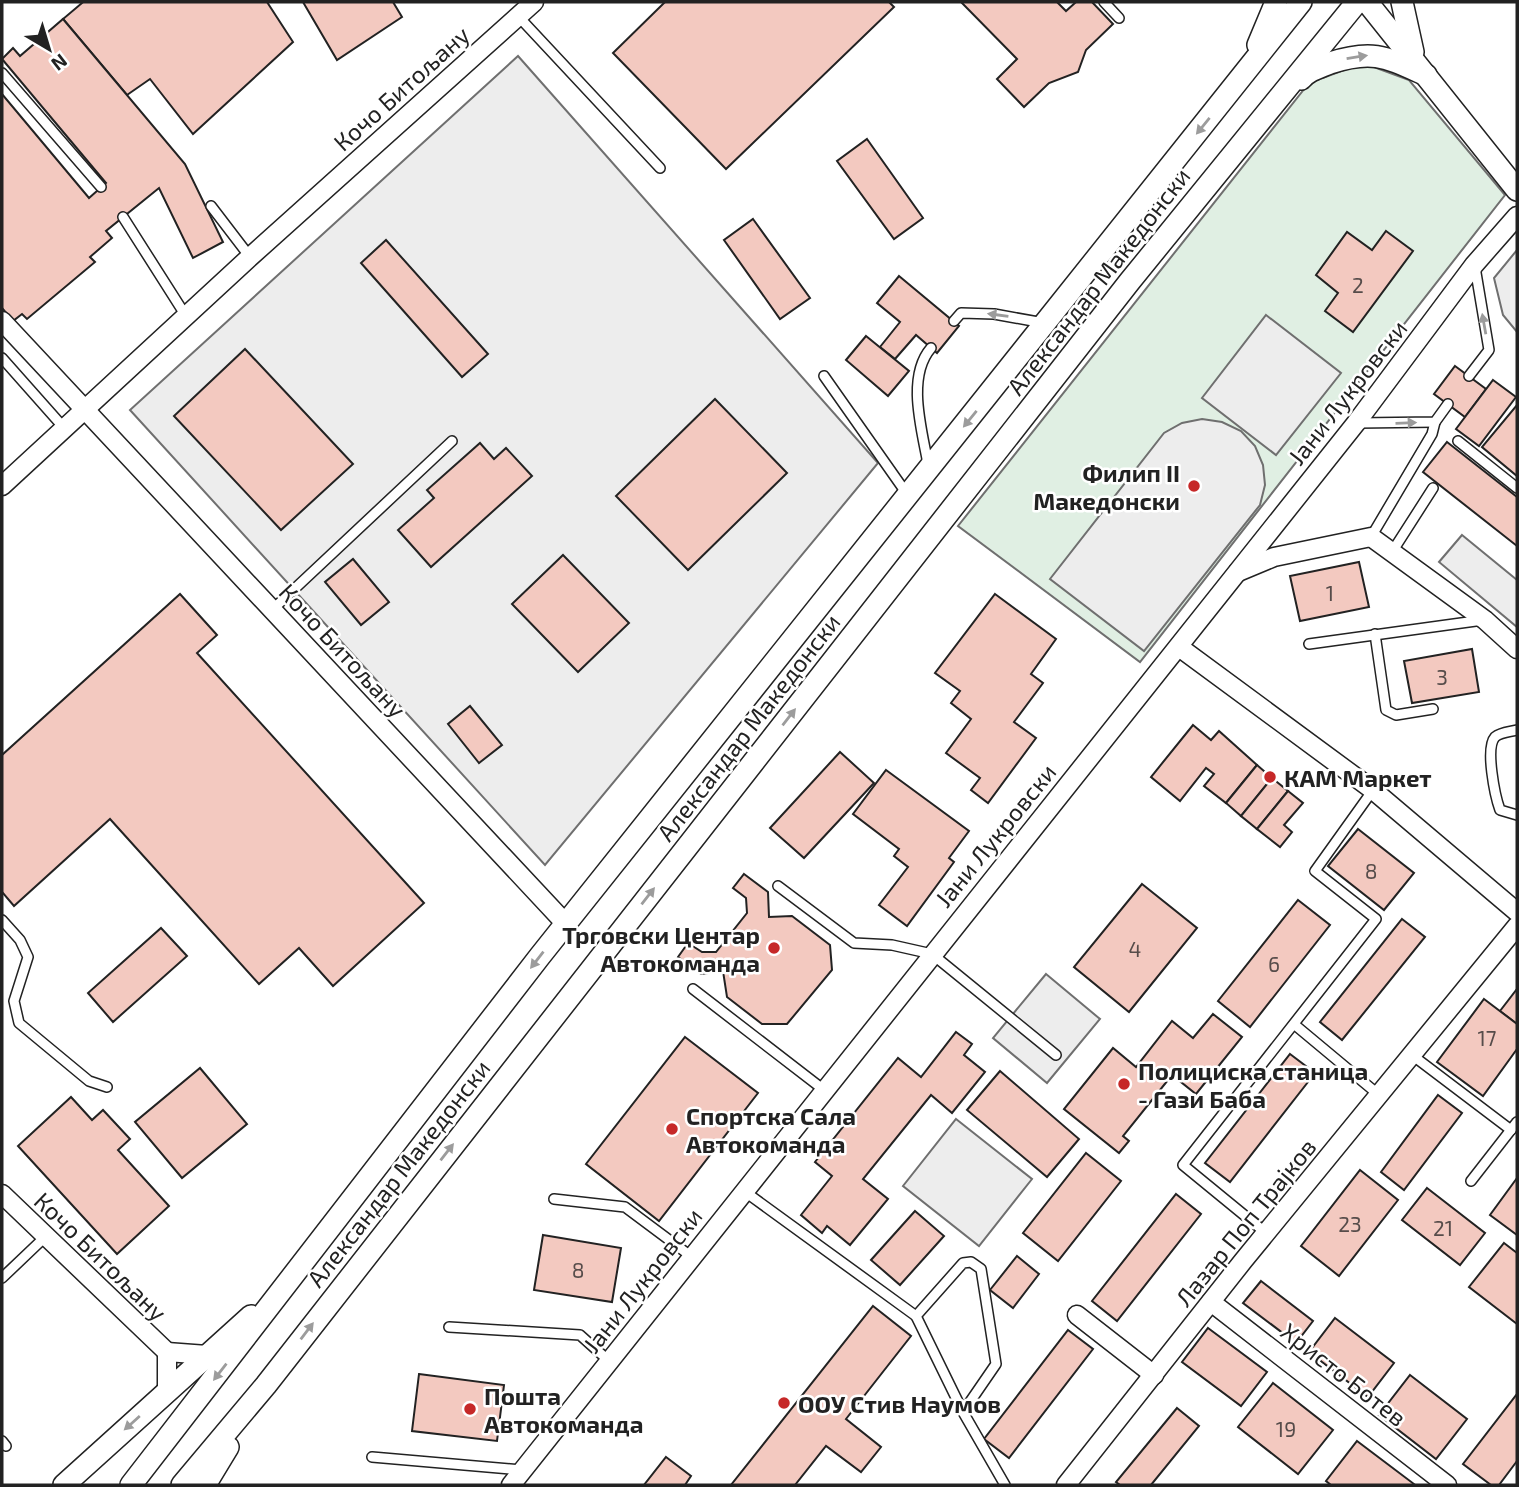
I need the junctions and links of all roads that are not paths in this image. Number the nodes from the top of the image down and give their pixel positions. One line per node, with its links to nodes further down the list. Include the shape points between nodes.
1 (534, 2): 8 (street, Кочо Битољану)
2 (1104, 2): 9 (lane)
3 (1276, 2): 12 (street)
4 (1301, 2): 12 (street, Александар Македонски)
5 (1357, 2): 14 (street, Александар Македонски)
6 (1367, 2): 10 (street)
7 (1402, 2): 10 (street)
8 (518, 16): 15 (lane); 21 (street, Кочо Битољану)
9 (1119, 18)
10 (1414, 57): 13 (street)
11 (2, 73): 16 (lane)
12 (1246, 73): 26 (street, Александар Македонски, one-way to 26)
13 (1428, 76): 14 (street, one-way to 13, via 1309,71 1363,54); 17 (street)
14 (1262, 118): 87 (street, Александар Македонски, one-way to 14)
15 (660, 168)
16 (101, 187)
17 (1517, 190)
18 (211, 206): 21 (lane)
19 (123, 216): 23 (lane)
20 (1517, 216): 22 (street, Јани Лукровски)
21 (250, 257): 23 (street, Кочо Битољану)
22 (1474, 265): 30 (lane, one-way to 22, via 1489,349); 34 (street, Јани Лукровски)
23 (186, 316): 32 (street, Кочо Битољану)
24 (2, 321): 32 (street, Кочо Битољану)
25 (954, 321): 26 (lane, one-way to 25, via 994,314 961,313)
26 (1045, 324): 38 (street, Александар Македонски, one-way to 38)
27 (931, 348): 38 (lane, via 923,357 917,403)
28 (2, 358): 35 (lane)
29 (824, 376): 42 (lane)
30 (1469, 376)
31 (1448, 404): 33 (lane)
32 (84, 411): 35 (street, Кочо Битољану); 46 (street, Кочо Битољану)
33 (1435, 422): 34 (lane, one-way to 33); 43 (lane)
34 (1356, 423): 45 (street, Јани Лукровски)
35 (65, 429): 39 (street, Кочо Битољану)
36 (452, 441): 46 (lane)
37 (1458, 441): 41 (lane)
38 (929, 470): 42 (street, Александар Македонски)
39 (2, 486)
40 (1433, 488): 44 (lane)
41 (1517, 488)
42 (908, 496): 59 (street, Александар Македонски)
43 (1371, 537): 44 (street); 45 (street, via 1274,558)
44 (1392, 552): 47 (street)
45 (1237, 572): 50 (street, Јани Лукровски)
46 (272, 610): 59 (street, Кочо Битољану)
47 (1485, 620): 48 (lane); 51 (street)
48 (1375, 634): 49 (lane); 52 (lane, via 1386,710 1396,715)
49 (1309, 644)
50 (1179, 647): 54 (street); 61 (street, Јани Лукровски)
51 (1517, 649)
52 (1433, 709)
53 (1517, 730): 55 (lane, via 1499,734 1490,745 1500,810)
54 (1373, 790): 57 (street); 63 (lane, via 1315,871 1376,919)
55 (1517, 814)
56 (778, 886): 61 (lane, via 854,943 892,944)
57 (1517, 912)
58 (2, 920): 66 (lane, via 28,957 14,1001 19,1023 89,1081)
59 (566, 924): 78 (street, Александар Македонски, one-way to 78)
60 (1517, 926): 65 (street, Лазар Поп Трајков)
61 (932, 954): 64 (lane); 67 (street, Јани Лукровски)
62 (693, 989): 67 (lane)
63 (1294, 1025): 68 (lane); 74 (lane, via 1183,1165)
64 (1056, 1055)
65 (1412, 1055): 68 (street, Лазар Поп Трајков); 69 (lane)
66 (107, 1087)
67 (824, 1090): 71 (street, Јани Лукровски)
68 (1379, 1095): 74 (street, Лазар Поп Трајков)
69 (1514, 1126): 70 (lane)
70 (1471, 1181)
71 (744, 1191): 76 (street, Јани Лукровски); 81 (lane)
72 (2, 1194): 75 (street, Кочо Битољану)
73 (554, 1199): 76 (lane, via 625,1207)
74 (1266, 1233): 79 (street, Лазар Поп Трајков)
75 (46, 1237): 77 (lane); 83 (street, Кочо Битољану)
76 (692, 1257): 85 (street, Јани Лукровски)
77 (2, 1278)
78 (292, 1279): 84 (street); 93 (street, Александар Македонски, one-way to 93)
79 (1211, 1302): 86 (street, Лазар Поп Трајков); 99 (street, Христо Ботев)
80 (1077, 1315): 86 (street)
81 (916, 1316): 89 (lane); 89 (lane, via 963,1263 981,1269 996,1364)
82 (449, 1326): 85 (lane, via 580,1335)
83 (167, 1352): 84 (street); 88 (street)
84 (207, 1355): 88 (street)
85 (609, 1361): 91 (street, Јани Лукровски)
86 (1154, 1375): 98 (street, Лазар Поп Трајков)
87 (266, 1385): 94 (street, Александар Македонски); 95 (street)
88 (167, 1391): 92 (street, one-way to 92)
89 (963, 1412): 97 (lane)
90 (372, 1457): 91 (lane)
91 (523, 1470): 96 (street, Јани Лукровски)
92 (64, 1485)
93 (131, 1485)
94 (182, 1485)
95 (205, 1485)
96 (511, 1485)
97 (1005, 1485)
98 (1066, 1485)
99 (1447, 1485)

